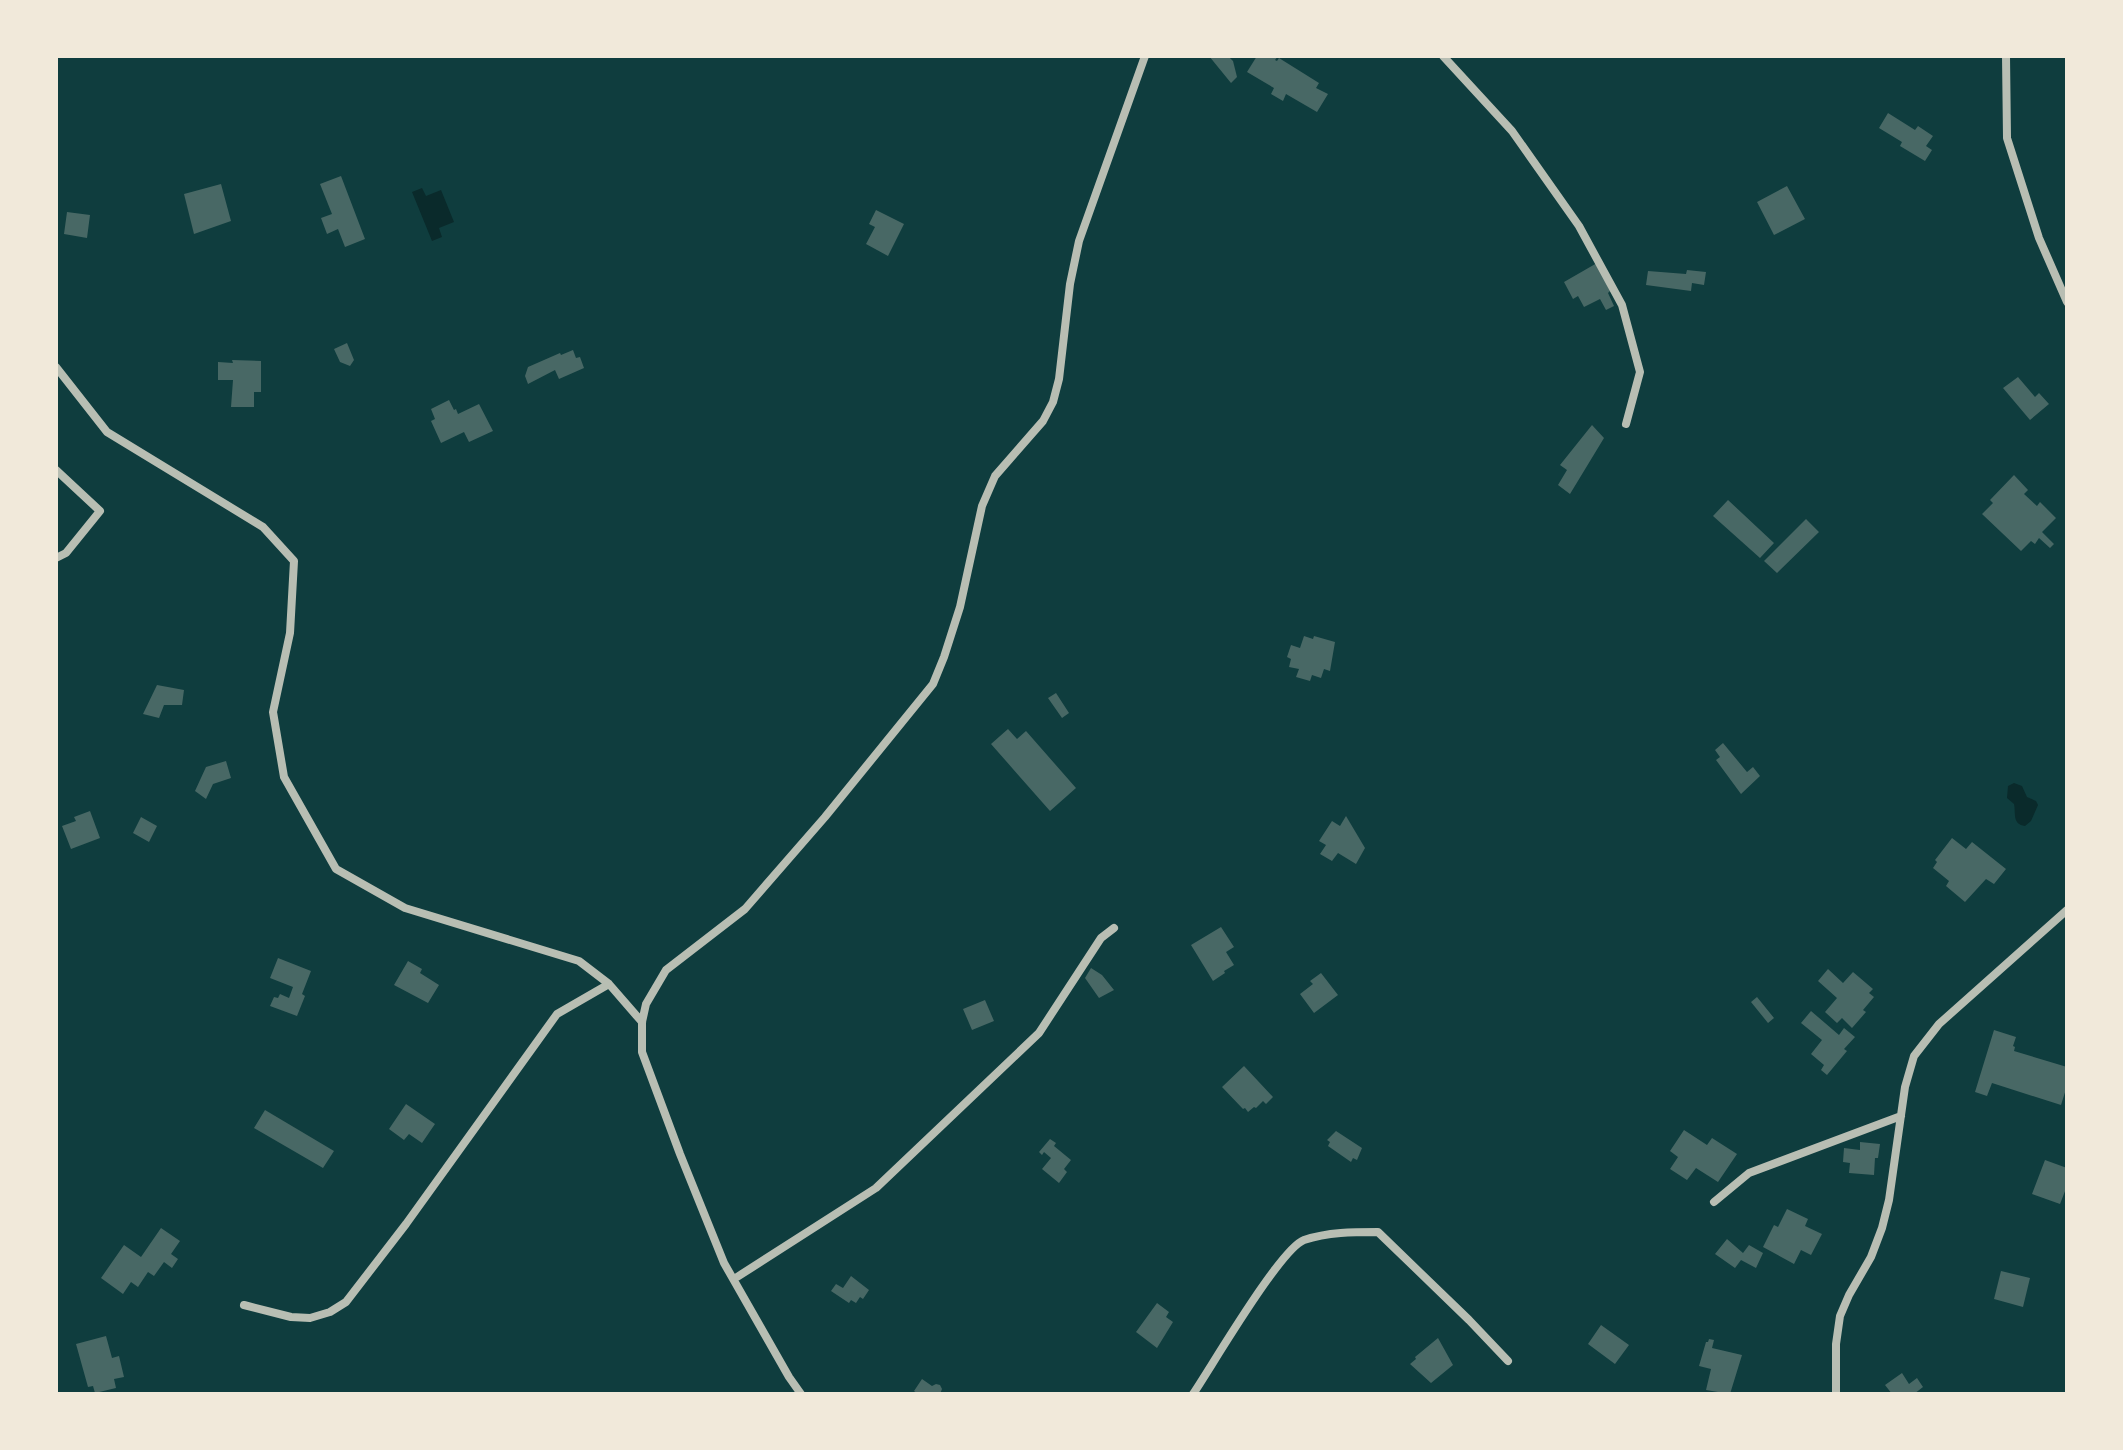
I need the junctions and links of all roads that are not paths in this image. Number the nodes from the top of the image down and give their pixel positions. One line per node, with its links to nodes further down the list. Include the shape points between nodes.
1 (1145, 56): 12 (street, via 1079,241 1053,402 995,476 982,506 960,607 933,684 745,909 666,970)
2 (1443, 56): 6 (street, via 1512,131 1579,226 1622,305 1640,372)
3 (2006, 56): 4 (street, via 2007,138 2039,238)
4 (2067, 302)
5 (56, 367): 11 (street, via 107,432 263,527 294,561 290,633 273,712 284,777 336,869 405,908 579,961)
6 (1626, 424)
7 (56, 470): 8 (street, via 100,511)
8 (56, 558)
9 (2067, 910): 13 (street, via 1939,1024 1914,1056)
10 (1114, 928): 15 (street, via 1101,938 1039,1033 876,1188)
11 (609, 984): 12 (street); 16 (street, via 557,1014 346,1302 310,1318)
12 (642, 1022): 15 (street, via 642,1052)
13 (1901, 1116): 14 (street, via 1749,1173); 20 (street, via 1882,1228 1840,1316)
14 (1714, 1202)
15 (734, 1279): 18 (street)
16 (244, 1305)
17 (1508, 1361): 19 (street, via 1378,1232 1340,1232 1301,1241 1269,1276)
18 (801, 1394)
19 (1193, 1394)
20 (1836, 1394)

